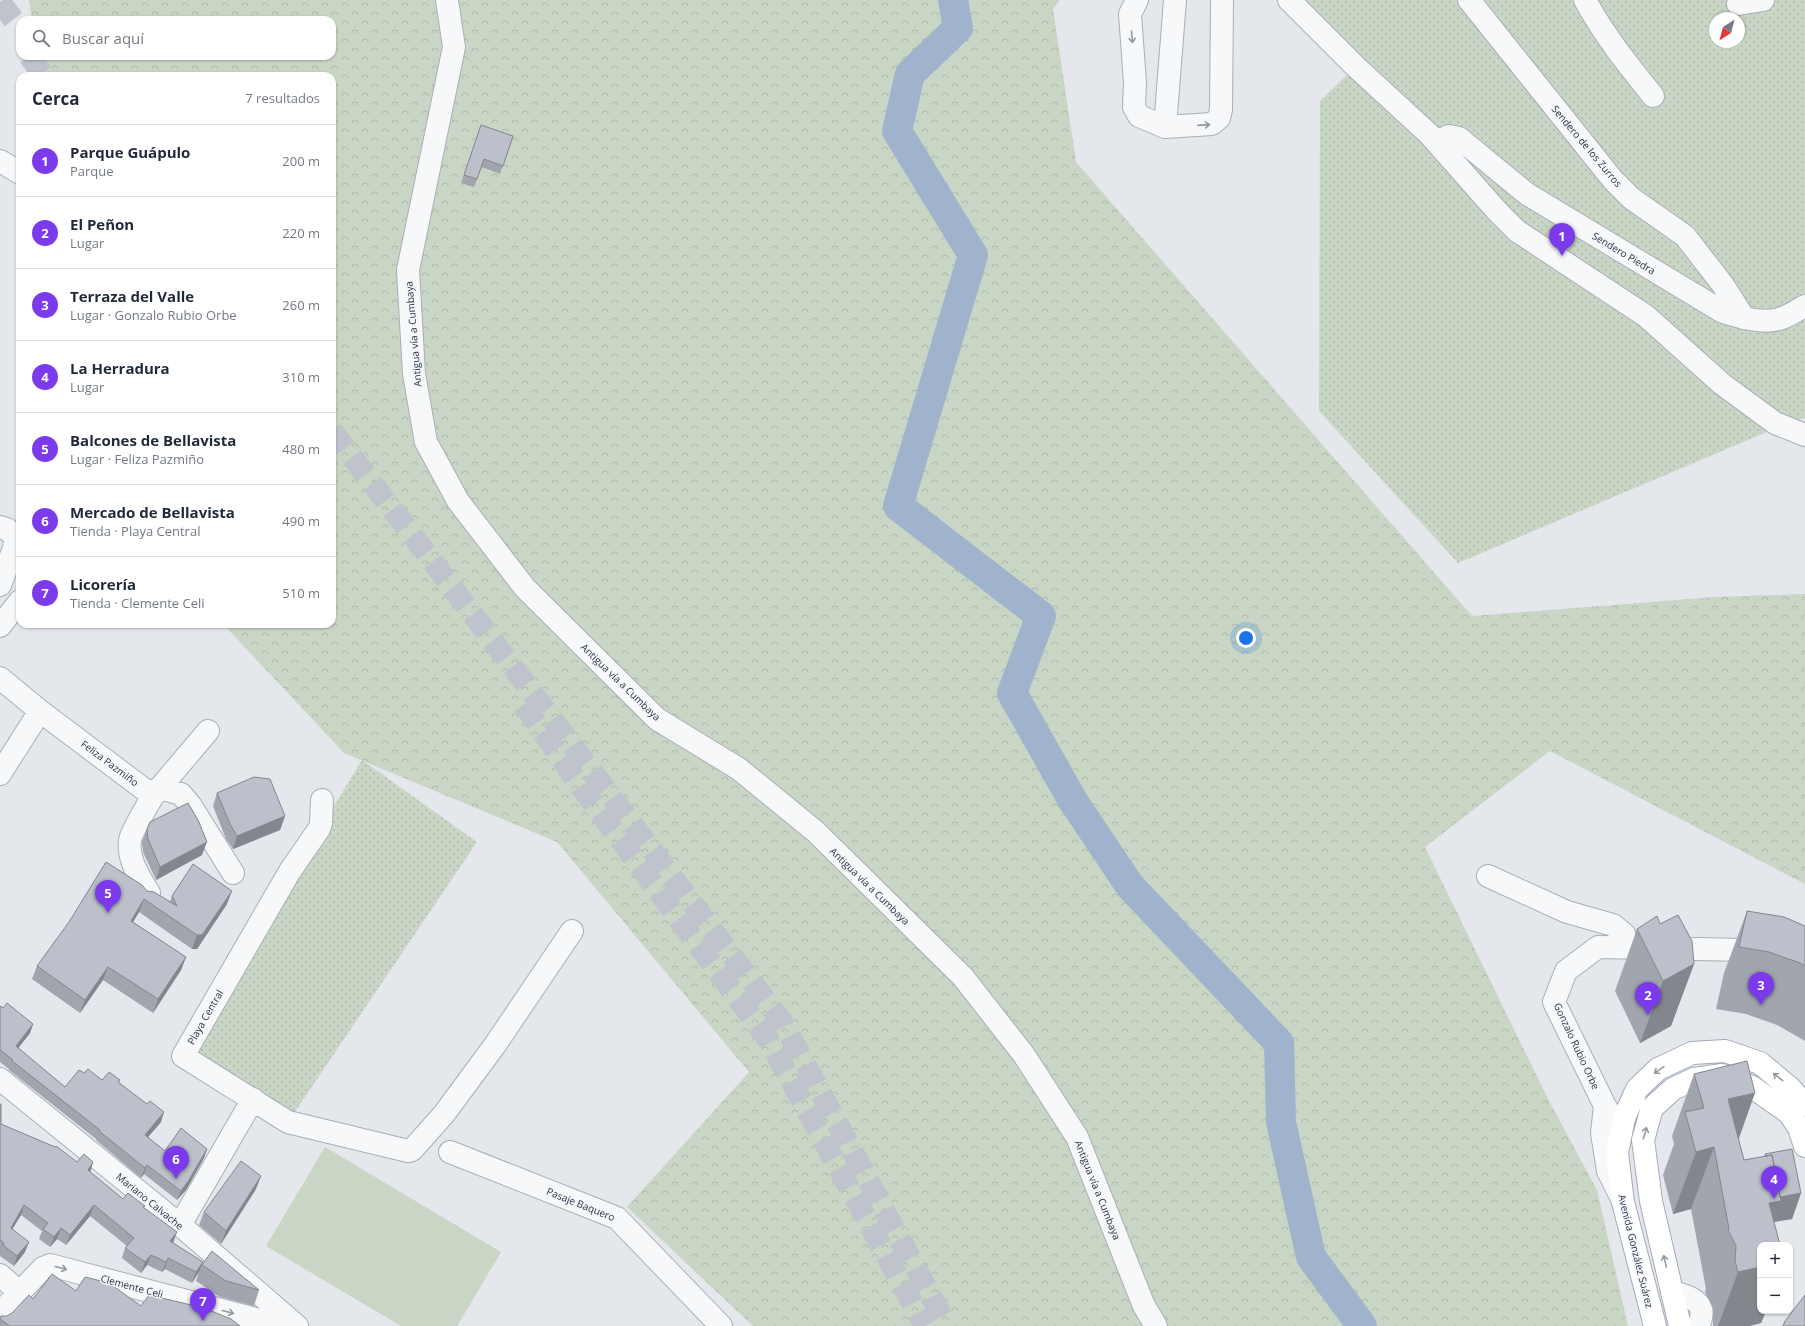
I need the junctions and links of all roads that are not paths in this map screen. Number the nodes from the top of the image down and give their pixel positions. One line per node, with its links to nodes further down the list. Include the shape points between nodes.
1 (447, 0): 50 (street, Antigua vía a Cumbaya, via 454,47 408,270 414,374 426,442 458,501 531,594 657,719 740,769 816,832 963,977 1024,1055 1077,1137 1144,1306)
2 (1137, 0): 11 (street, one-way to 11, via 1130,14 1134,107 1139,116)
3 (1175, 0): 11 (street)
4 (1222, 0): 11 (street, one-way to 4, via 1212,124 1219,118)
5 (1289, 0): 12 (street)
6 (1469, 0): 16 (street, Sendero de los Zurros, via 1613,180 1632,198 1685,236 1723,285)
7 (1585, 0): 10 (street, via 1617,52)
8 (1763, 0): 9 (street)
9 (1738, 4)
10 (1653, 96)
11 (1165, 127)
12 (1436, 142): 16 (street, Sendero Piedra, via 1449,136 1459,138 1527,194 1558,214 1724,312); 17 (street, via 1517,231 1646,316 1722,384 1775,423)
13 (0, 161): 14 (street)
14 (16, 171)
15 (1805, 306): 16 (street, Sendero Piedra, via 1779,319)
16 (1744, 318)
17 (1805, 435)
18 (0, 527): 19 (street, via 7,529 15,537 14,548)
19 (0, 585)
20 (16, 607): 21 (street)
21 (0, 626)
22 (0, 678): 23 (street, Feliza Pazmiño)
23 (40, 711): 25 (street); 26 (street, Feliza Pazmiño)
24 (208, 731): 26 (street)
25 (0, 774)
26 (156, 792): 28 (street, via 180,794 191,806); 30 (street, via 130,840 131,857)
27 (322, 800): 35 (street, Playa Central, via 319,829 290,871 183,1056)
28 (233, 873)
29 (1488, 876): 32 (street, via 1566,912 1613,925 1624,934)
30 (149, 893)
31 (572, 931): 35 (street, via 495,1045 444,1114 411,1150 288,1122)
32 (1621, 947): 33 (street, Gonzalo Rubio Orbe, via 1746,950); 37 (street, Gonzalo Rubio Orbe, via 1598,947 1566,971 1554,1002)
33 (1805, 967)
34 (0, 1079): 42 (street, Mariano Calvache)
35 (253, 1098): 42 (street)
36 (1805, 1105): 38 (main road, Avenida González Suárez, one-way to 38, via 1790,1088 1760,1063 1725,1051 1692,1053 1658,1069 1637,1090)
37 (1605, 1106): 38 (street, Gonzalo Rubio Orbe, via 1611,1116); 41 (street, via 1602,1133 1608,1171)
38 (1624, 1118): 41 (main road, Avenida González Suárez, via 1617,1153)
39 (1805, 1146): 45 (main road, one-way to 39, via 1651,1200 1643,1140 1652,1108 1673,1089 1694,1079 1722,1075 1752,1087 1789,1113 1799,1128)
40 (450, 1152): 49 (street, Pasaje Baquero, via 617,1218)
41 (1623, 1202): 51 (main road, Avenida González Suárez)
42 (180, 1225): 48 (street, Mariano Calvache)
43 (0, 1275): 44 (street)
44 (19, 1292): 46 (street, Clemente Celi); 47 (street, Clemente Celi, one-way to 47, via 43,1268 52,1265)
45 (1672, 1292): 52 (main road); 53 (street, via 1695,1299 1699,1305 1701,1318)
46 (0, 1313)
47 (282, 1326)
48 (297, 1326)
49 (721, 1326)
50 (1156, 1326)
51 (1655, 1326)
52 (1680, 1326)
53 (1698, 1326)

